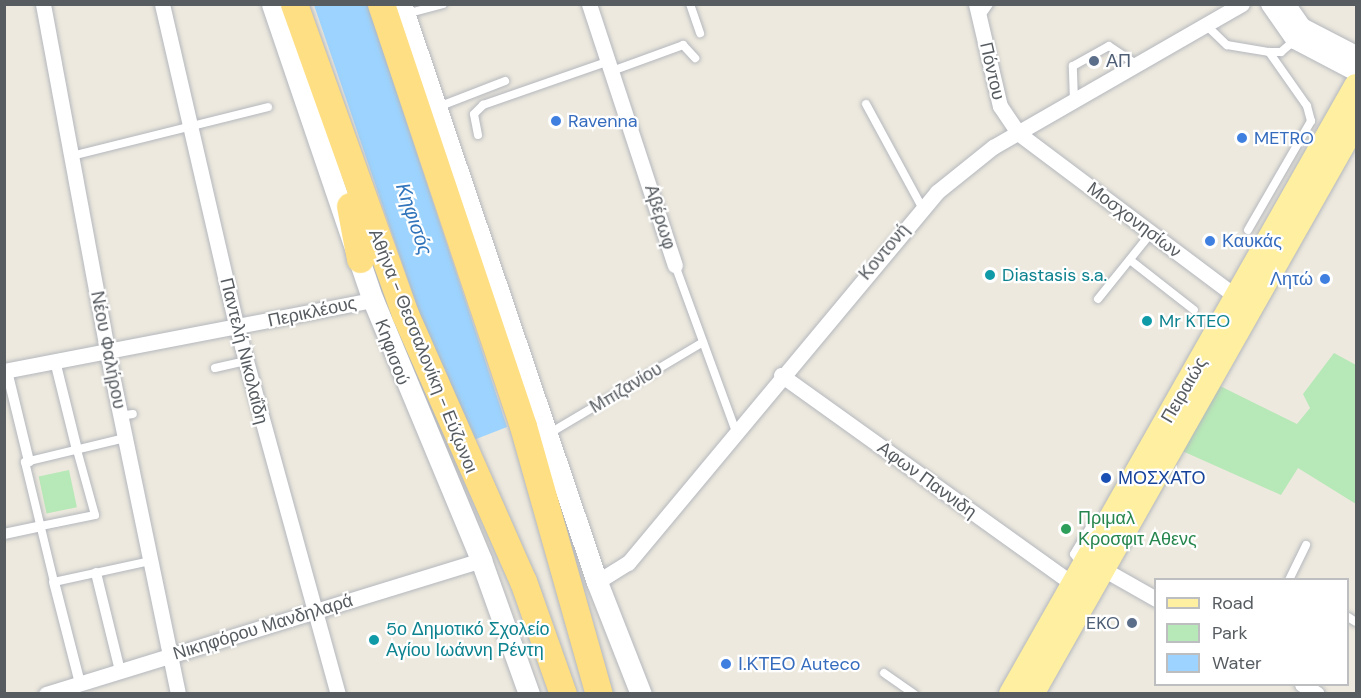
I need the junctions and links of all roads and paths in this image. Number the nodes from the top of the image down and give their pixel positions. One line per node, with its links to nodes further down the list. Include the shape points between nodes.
1 (44, 4): 34 (street, Νέου Φαλήρου)
2 (162, 4): 30 (street, Παντελή Νικολαΐδη)
3 (272, 4): 38 (main road, Κηφισού)
4 (294, 4): 32 (highway, Αθήνα - Θεσσαλονίκη - Εύζωνοι)
5 (442, 4): 12 (lane)
6 (589, 4): 21 (street, Αβέρωφ)
7 (690, 4): 15 (lane)
8 (989, 4): 13 (lane)
9 (1242, 4): 14 (street, Κοντονή)
10 (1270, 4): 16 (street)
11 (1286, 4): 18 (street, via 1302,27)
12 (396, 8): 28 (main road); 54 (highway)
13 (978, 11): 31 (street, Πόντου, via 1000,106)
14 (1206, 26): 17 (lane, via 1227,45); 20 (street, Κοντονή)
15 (700, 33)
16 (1295, 40): 17 (lane, via 1281,52); 22 (street)
17 (1269, 52): 36 (lane, via 1307,106 1311,121)
18 (1356, 55)
19 (694, 58): 21 (lane, via 683,45)
20 (1137, 65): 25 (street, Κοντονή); 25 (lane, via 1109,46 1073,66)
21 (610, 66): 33 (lane, via 483,105 474,114); 40 (street, Αβέρωφ)
22 (1356, 72)
23 (505, 81): 28 (lane)
24 (1356, 86): 44 (main road, Πειραιώς)
25 (1074, 101): 31 (street, Κοντονή)
26 (866, 104): 35 (lane)
27 (268, 106): 30 (lane)
28 (437, 107): 41 (main road)
29 (1356, 122): 44 (main road, Πειραιώς)
30 (191, 126): 34 (lane); 46 (street, Παντελή Νικολαΐδη)
31 (1018, 133): 35 (street, Κοντονή, via 967,166); 37 (street, Μοσχονησίων)
32 (336, 134): 38 (highway); 80 (highway, Αθήνα - Θεσσαλονίκη - Εύζωνοι, via 460,446 523,581)
33 (478, 135)
34 (72, 156): 48 (street, Νέου Φαλήρου)
35 (922, 207): 53 (street, Κοντονή)
36 (1248, 231)
37 (1151, 233): 39 (lane); 44 (street, Μοσχονησίων)
38 (360, 259): 43 (main road, Κηφισού)
39 (1130, 260): 42 (lane); 45 (lane)
40 (675, 265): 47 (lane, Αβέρωφ)
41 (490, 269): 54 (highway, via 522,389); 56 (main road)
42 (1098, 299)
43 (373, 300): 46 (street, Περικλέους); 63 (main road, Κηφισού)
44 (1244, 302): 66 (main road, Πειραιώς); 66 (main road, Πειραιώς, via 1107,525)
45 (1194, 310)
46 (237, 328): 48 (street, Περικλέους); 50 (street, Παντελή Νικολαΐδη)
47 (703, 342): 55 (lane, Αβέρωφ); 56 (lane, Μπιζανίου)
48 (107, 351): 49 (street, Περικλέους); 57 (street, Νέου Φαλήρου, via 127,415)
49 (55, 361): 52 (street, Περικλέους); 58 (street)
50 (246, 361): 51 (lane); 71 (street, Παντελή Νικολαΐδη)
51 (216, 368)
52 (6, 371): 59 (street)
53 (781, 375): 55 (street, Κοντονή); 66 (street, Αφων Παννιδη)
54 (523, 426): 81 (highway)
55 (735, 429): 69 (street, Κοντονή, via 628,562)
56 (550, 433): 69 (main road)
57 (125, 438): 58 (lane); 64 (street, Νέου Φαλήρου)
58 (77, 450): 59 (lane); 60 (lane, via 95,515)
59 (29, 461): 60 (lane)
60 (41, 526): 61 (street); 68 (lane)
61 (5, 532)
62 (1306, 545): 67 (lane)
63 (481, 560): 71 (street, Νικηφόρου Μανδηλαρά); 79 (main road, Κηφισού)
64 (150, 561): 65 (lane); 72 (street, Νέου Φαλήρου)
65 (96, 573): 68 (lane); 73 (street)
66 (1088, 578): 70 (street, Αφων Παννιδη); 85 (main road, Πειραιώς); 86 (main road, Πειραιώς)
67 (1290, 578)
68 (54, 582): 75 (street)
69 (597, 582): 82 (main road); 83 (main road)
70 (1154, 599)
71 (312, 612): 72 (street, Νικηφόρου Μανδηλαρά); 78 (street, Παντελή Νικολαΐδη)
72 (170, 655): 73 (street, Νικηφόρου Μανδηλαρά); 77 (street, Νέου Φαλήρου)
73 (120, 671): 75 (street, Νικηφόρου Μανδηλαρά)
74 (884, 673): 84 (lane)
75 (80, 683): 76 (street, Νικηφόρου Μανδηλαρά)
76 (46, 693)
77 (178, 693)
78 (338, 693)
79 (529, 693)
80 (563, 693)
81 (599, 693)
82 (628, 693)
83 (641, 693)
84 (914, 693)
85 (1011, 693)
86 (1032, 693)

